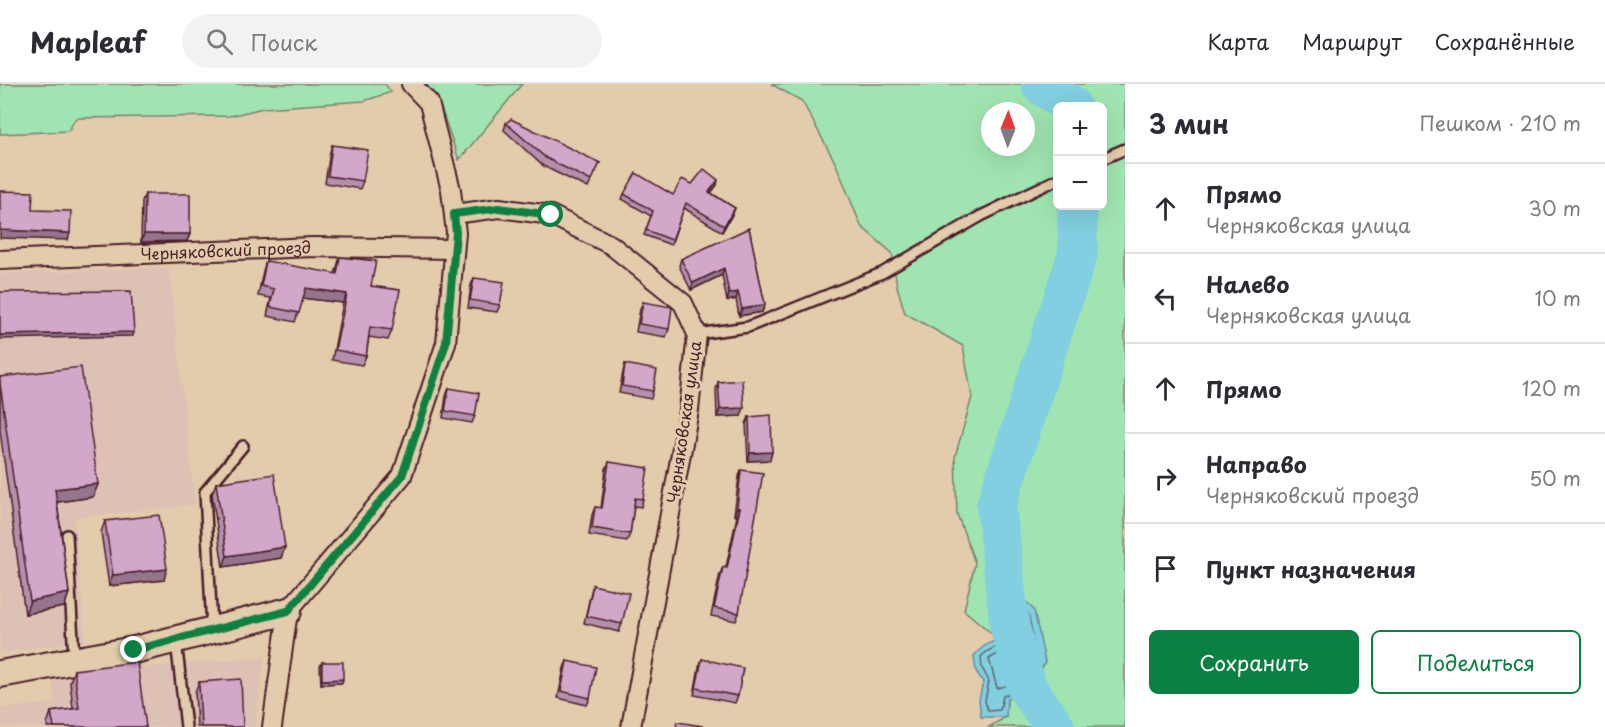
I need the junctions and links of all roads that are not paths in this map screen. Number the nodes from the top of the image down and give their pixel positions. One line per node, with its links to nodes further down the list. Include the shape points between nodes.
1 (411, 84): 5 (street, via 429,103)
2 (1125, 149): 3 (lane)
3 (1107, 157)
4 (1053, 181): 8 (lane, via 981,216 882,273 748,327)
5 (454, 214): 6 (street); 8 (street, Черняковская улица, via 499,208 551,215 611,245 674,295 683,303)
6 (453, 249): 7 (street, Черняковский проезд, via 313,247); 11 (street, via 446,343 402,476)
7 (0, 260)
8 (697, 334): 18 (street, Черняковская улица, via 689,410)
9 (243, 446): 12 (lane, via 205,492)
10 (67, 535): 14 (lane)
11 (288, 611): 12 (street); 17 (street)
12 (212, 628): 13 (street)
13 (176, 638): 14 (street); 16 (lane)
14 (75, 660): 15 (street)
15 (0, 674)
16 (186, 727)
17 (272, 727)
18 (631, 727)

